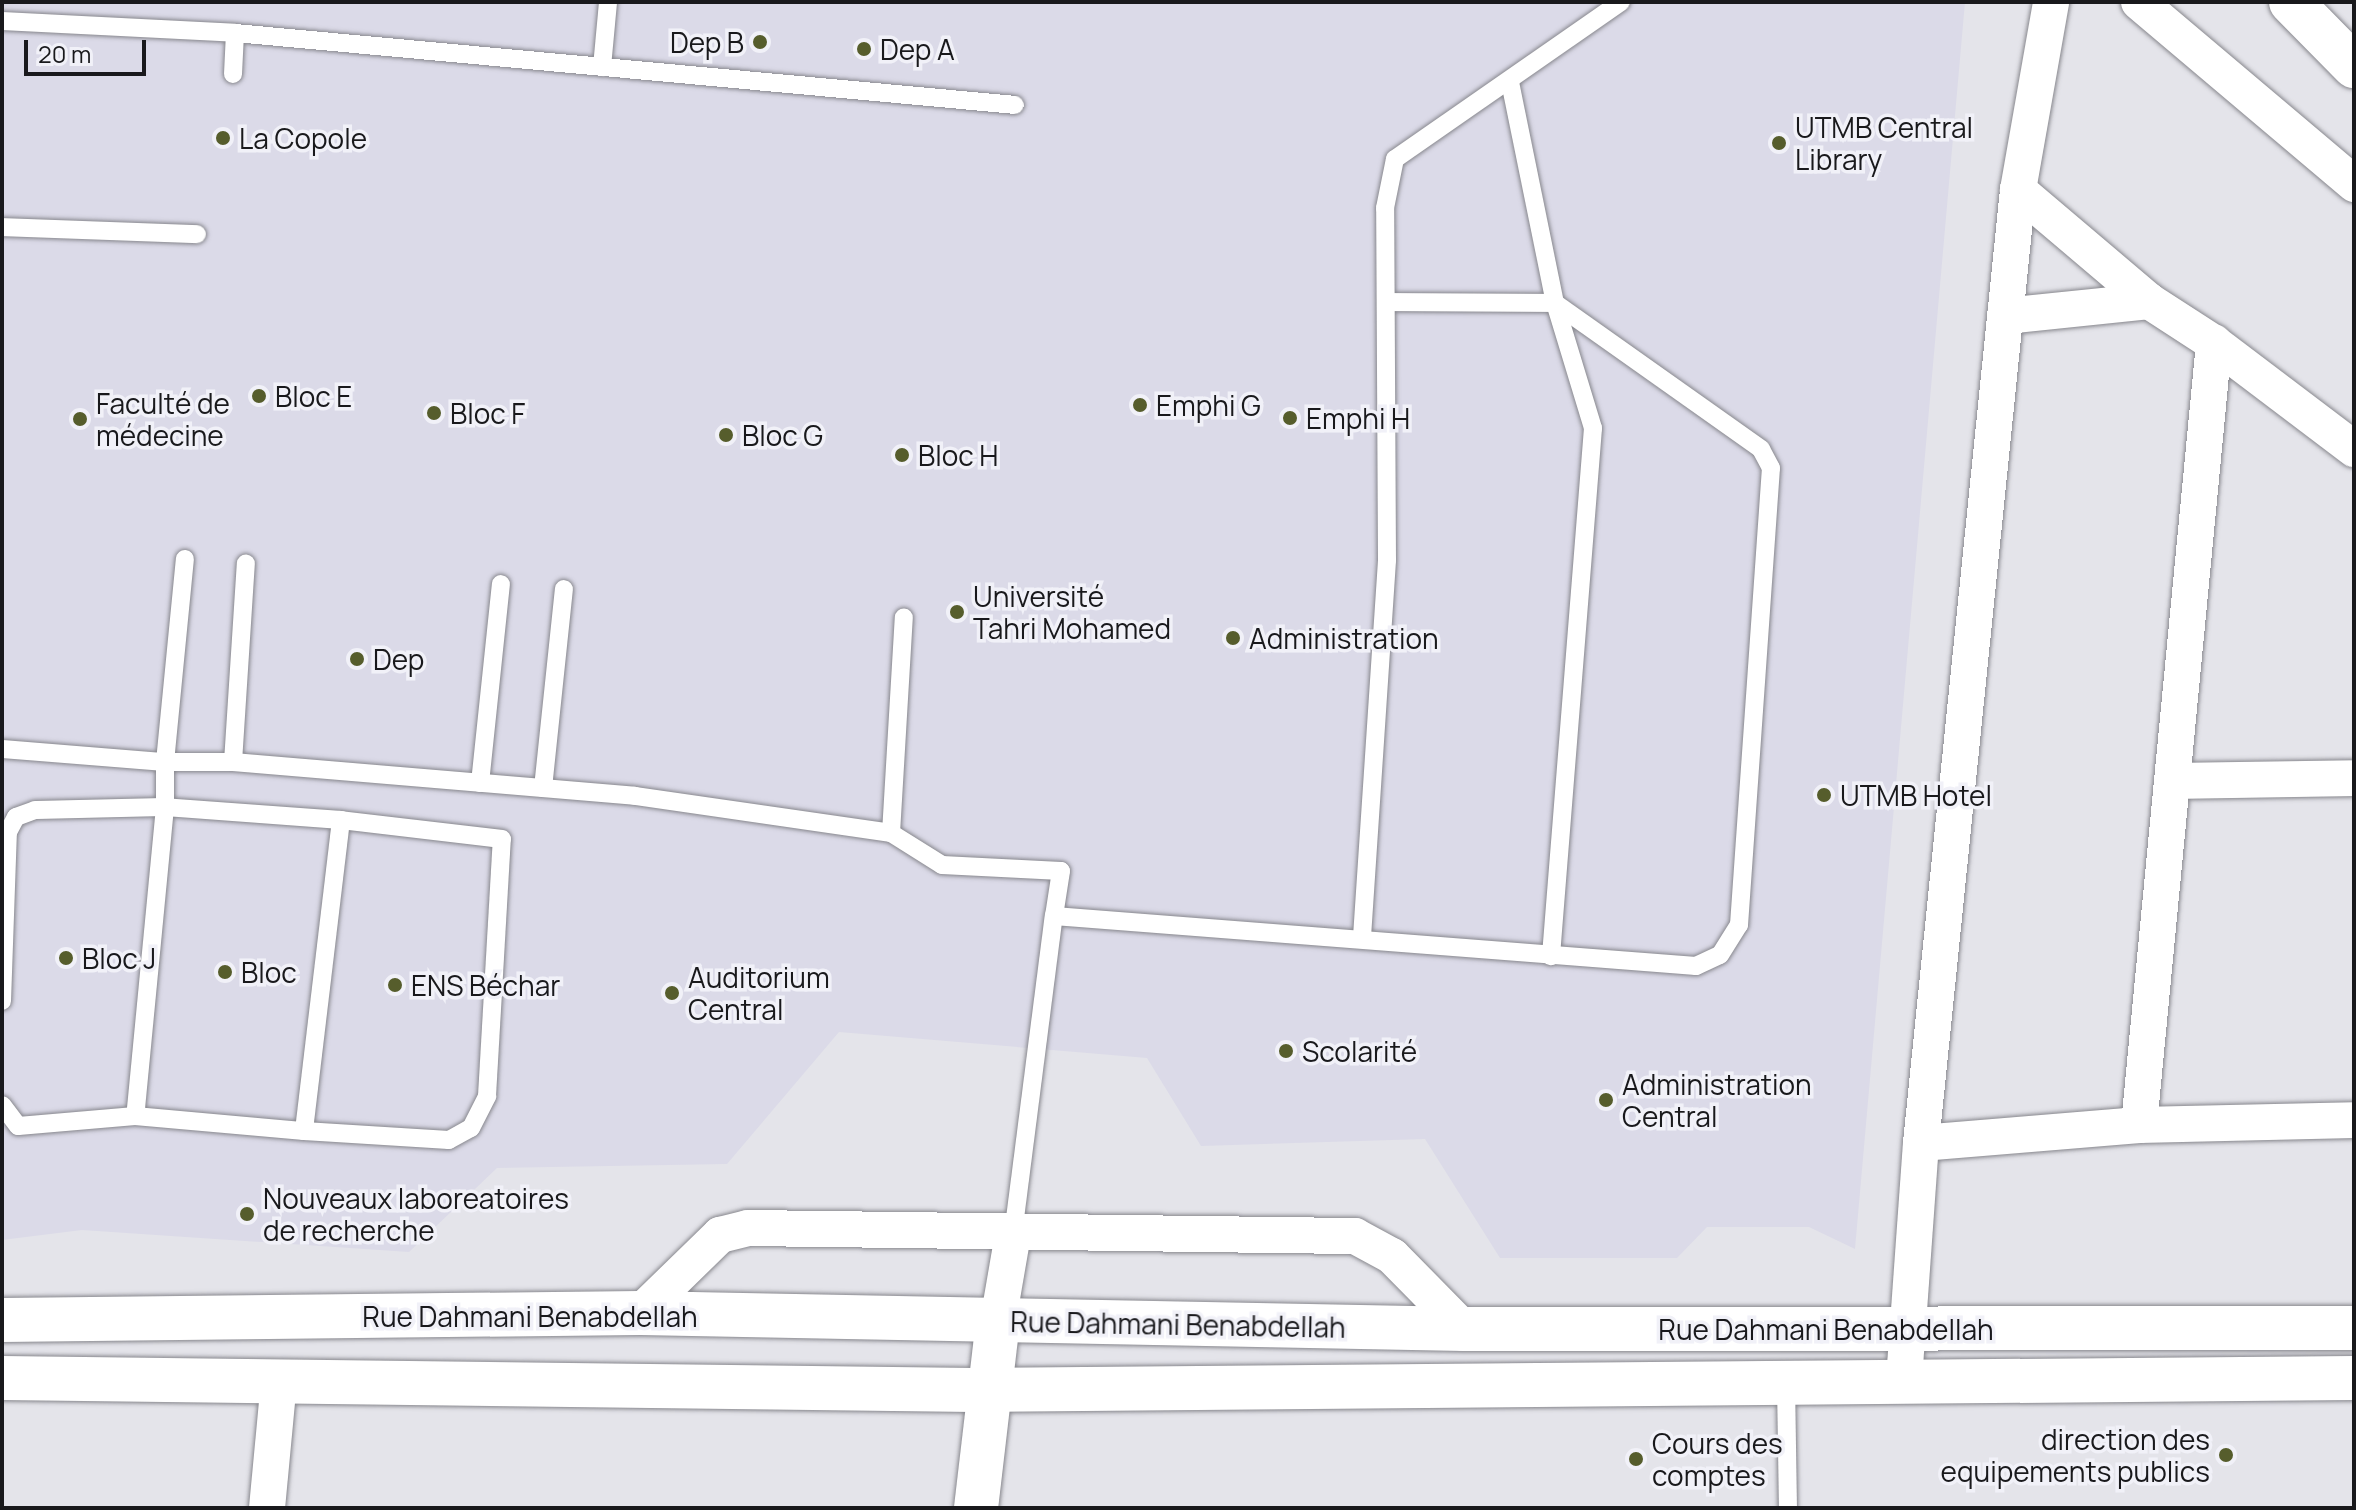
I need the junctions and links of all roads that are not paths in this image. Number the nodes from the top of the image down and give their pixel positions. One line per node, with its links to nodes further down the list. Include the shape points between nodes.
1 (608, 2): 9 (lane)
2 (1621, 2): 11 (lane)
3 (2051, 2): 14 (street)
4 (2139, 2): 13 (street)
5 (2291, 2): 8 (street)
6 (2, 21): 7 (lane)
7 (235, 33): 9 (lane); 10 (lane)
8 (2354, 66)
9 (602, 67): 12 (lane)
10 (233, 74)
11 (1510, 82): 18 (lane, via 1395,159 1385,208); 19 (lane)
12 (1015, 105)
13 (2354, 184)
14 (2018, 190): 17 (street); 20 (street)
15 (2, 227): 16 (lane)
16 (197, 234)
17 (2149, 301): 20 (street); 21 (street)
18 (1388, 302): 19 (lane); 39 (lane, via 1387,560)
19 (1555, 303): 40 (lane, via 1593,428); 40 (lane, via 1761,449 1771,468 1739,925 1720,955 1696,966)
20 (2005, 316): 47 (street)
21 (2214, 343): 22 (street); 32 (street)
22 (2354, 449)
23 (185, 559): 29 (lane)
24 (246, 563): 30 (lane)
25 (501, 584): 33 (lane)
26 (564, 589): 34 (lane)
27 (904, 617): 37 (lane)
28 (2, 749): 29 (lane)
29 (165, 762): 30 (lane); 35 (lane)
30 (233, 762): 33 (lane)
31 (2354, 778): 32 (street)
32 (2173, 781): 45 (street)
33 (480, 783): 34 (lane)
34 (543, 788): 37 (lane)
35 (165, 807): 36 (lane); 41 (lane, via 35,810 16,817 8,832); 43 (lane)
36 (341, 820): 46 (lane); 46 (lane, via 502,839 487,1096 471,1128 449,1140)
37 (891, 833): 38 (lane, via 942,865 1061,871)
38 (1054, 916): 39 (lane); 48 (lane)
39 (1362, 937): 40 (lane)
40 (1551, 956)
41 (2, 1001)
42 (2, 1105): 43 (lane, via 18,1126)
43 (135, 1116): 46 (lane)
44 (2354, 1120): 45 (street)
45 (2139, 1125): 47 (street)
46 (304, 1131)
47 (1921, 1143): 54 (street)
48 (1013, 1234): 49 (street, via 748,1228 720,1235); 51 (street); 53 (street, via 1355,1236 1392,1256)
49 (640, 1313): 50 (street, Rue Dahmani Benabdellah); 51 (street, Rue Dahmani Benabdellah)
50 (2, 1320)
51 (998, 1321): 53 (street, Rue Dahmani Benabdellah); 60 (street)
52 (2354, 1328): 54 (street, Rue Dahmani Benabdellah)
53 (1464, 1329): 54 (street, Rue Dahmani Benabdellah)
54 (1906, 1329): 57 (street)
55 (2, 1378): 58 (street, Rue Dahmani Benabdellah)
56 (2354, 1378): 57 (street, Rue Dahmani Benabdellah)
57 (1904, 1380): 59 (street, Rue Dahmani Benabdellah)
58 (279, 1381): 60 (street, Rue Dahmani Benabdellah); 61 (street)
59 (1786, 1381): 60 (street, Rue Dahmani Benabdellah); 63 (lane)
60 (989, 1389): 62 (street)
61 (267, 1508)
62 (976, 1508)
63 (1788, 1508)

